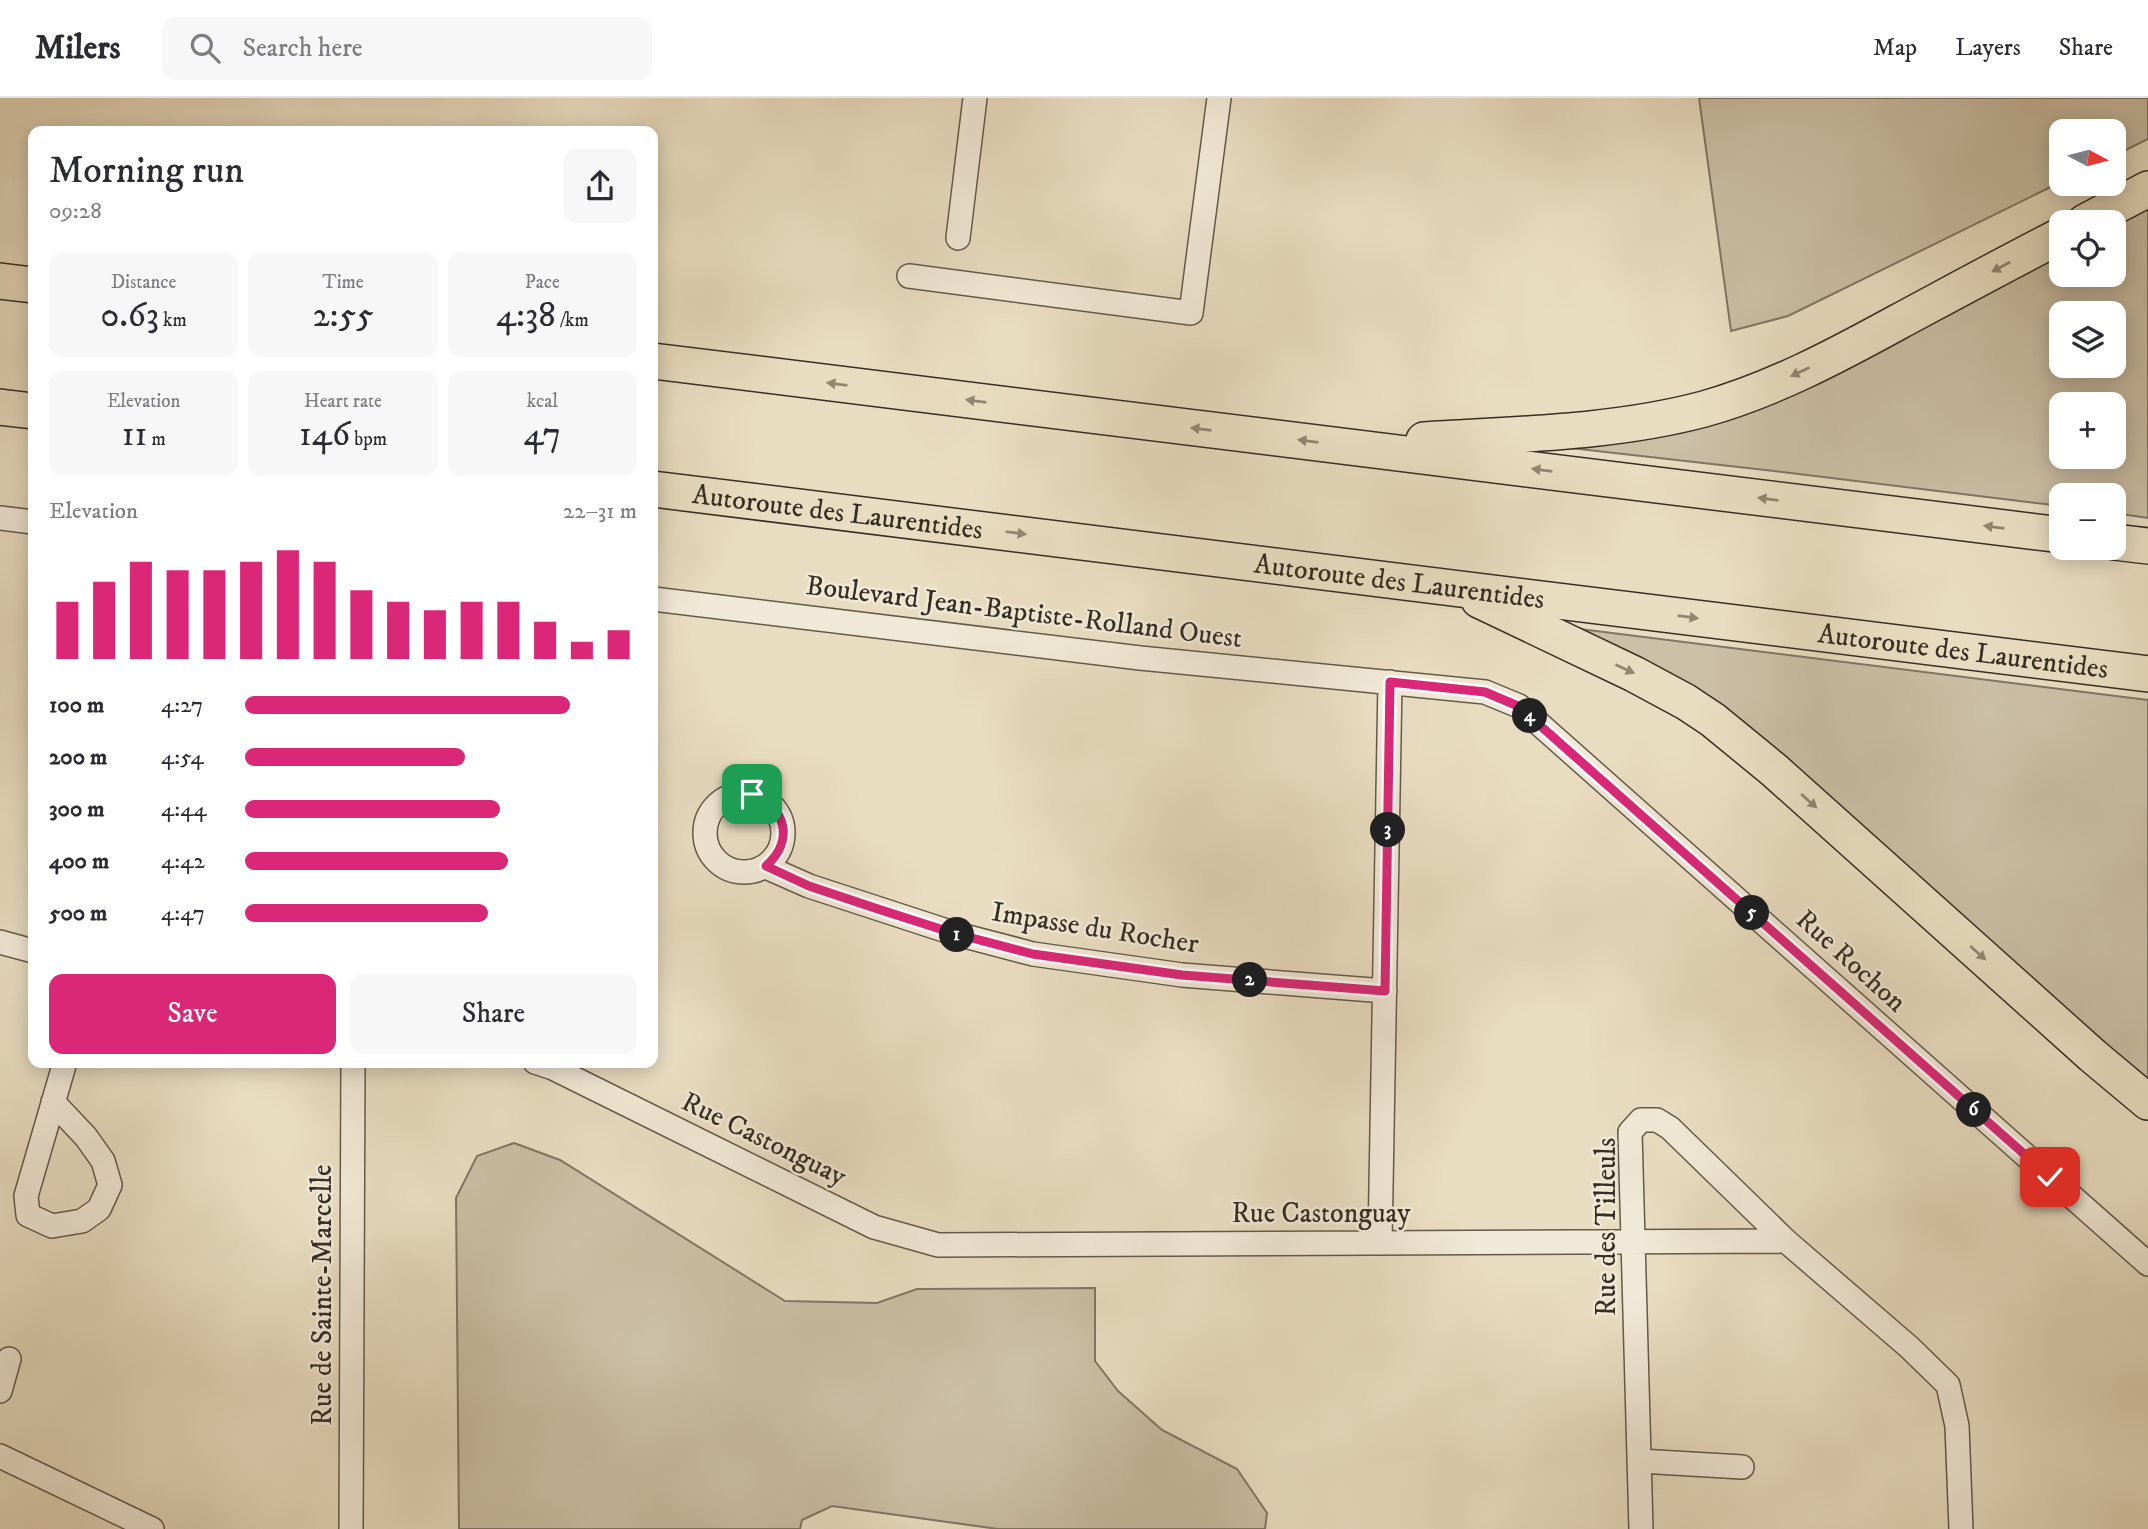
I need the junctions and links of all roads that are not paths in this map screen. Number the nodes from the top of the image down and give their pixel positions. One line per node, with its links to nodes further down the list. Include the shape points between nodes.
1 (975, 98): 5 (street)
2 (1219, 98): 7 (street, via 1191,313)
3 (2148, 189): 4 (highway)
4 (2108, 210)
5 (958, 238)
6 (2049, 242): 13 (highway, one-way to 13, via 1825,360 1706,408 1586,428)
7 (909, 276)
8 (0, 281): 9 (highway)
9 (28, 284)
10 (658, 362): 13 (highway, one-way to 10)
11 (0, 407): 12 (highway)
12 (28, 410)
13 (1347, 446): 17 (highway, one-way to 13)
14 (658, 490): 20 (highway, Autoroute des Laurentides, one-way to 20)
15 (0, 518): 16 (street)
16 (28, 521)
17 (2049, 533)
18 (2126, 543): 19 (highway)
19 (2148, 546)
20 (1451, 587): 22 (highway, Autoroute des Laurentides, one-way to 22); 32 (highway, one-way to 32, via 1634,674 1713,720)
21 (658, 600): 23 (street, Boulevard Jean-Baptiste-Rolland Ouest, via 1140,658)
22 (2148, 674)
23 (1390, 682): 27 (street); 36 (street, Rue Rochon, via 1485,692 1518,706)
24 (766, 866): 27 (street, Impasse du Rocher, via 822,891 1033,954 1182,975)
25 (0, 942): 26 (street)
26 (28, 950)
27 (1385, 991): 34 (street)
28 (63, 1068): 31 (street)
29 (353, 1068): 43 (street, Rue de Sainte-Marcelle)
30 (553, 1068): 34 (street, Rue Castonguay, via 874,1227 938,1245)
31 (53, 1102): 31 (street, via 26,1196 28,1215 52,1226 82,1222 99,1209 110,1185 103,1161)
32 (2148, 1102)
33 (1786, 1241): 35 (street, Rue Castonguay); 35 (street, Rue des Tilleuls, via 1670,1128 1657,1120 1641,1120 1630,1132); 45 (street, via 1948,1385 1958,1426)
34 (1380, 1242): 35 (street, Rue Castonguay)
35 (1633, 1242): 40 (street, Rue des Tilleuls)
36 (2148, 1264)
37 (9, 1359): 38 (street)
38 (0, 1391)
39 (0, 1457): 42 (street)
40 (1640, 1461): 41 (street); 44 (street, Rue des Tilleuls)
41 (1742, 1467)
42 (152, 1529)
43 (351, 1529)
44 (1642, 1529)
45 (1961, 1529)

